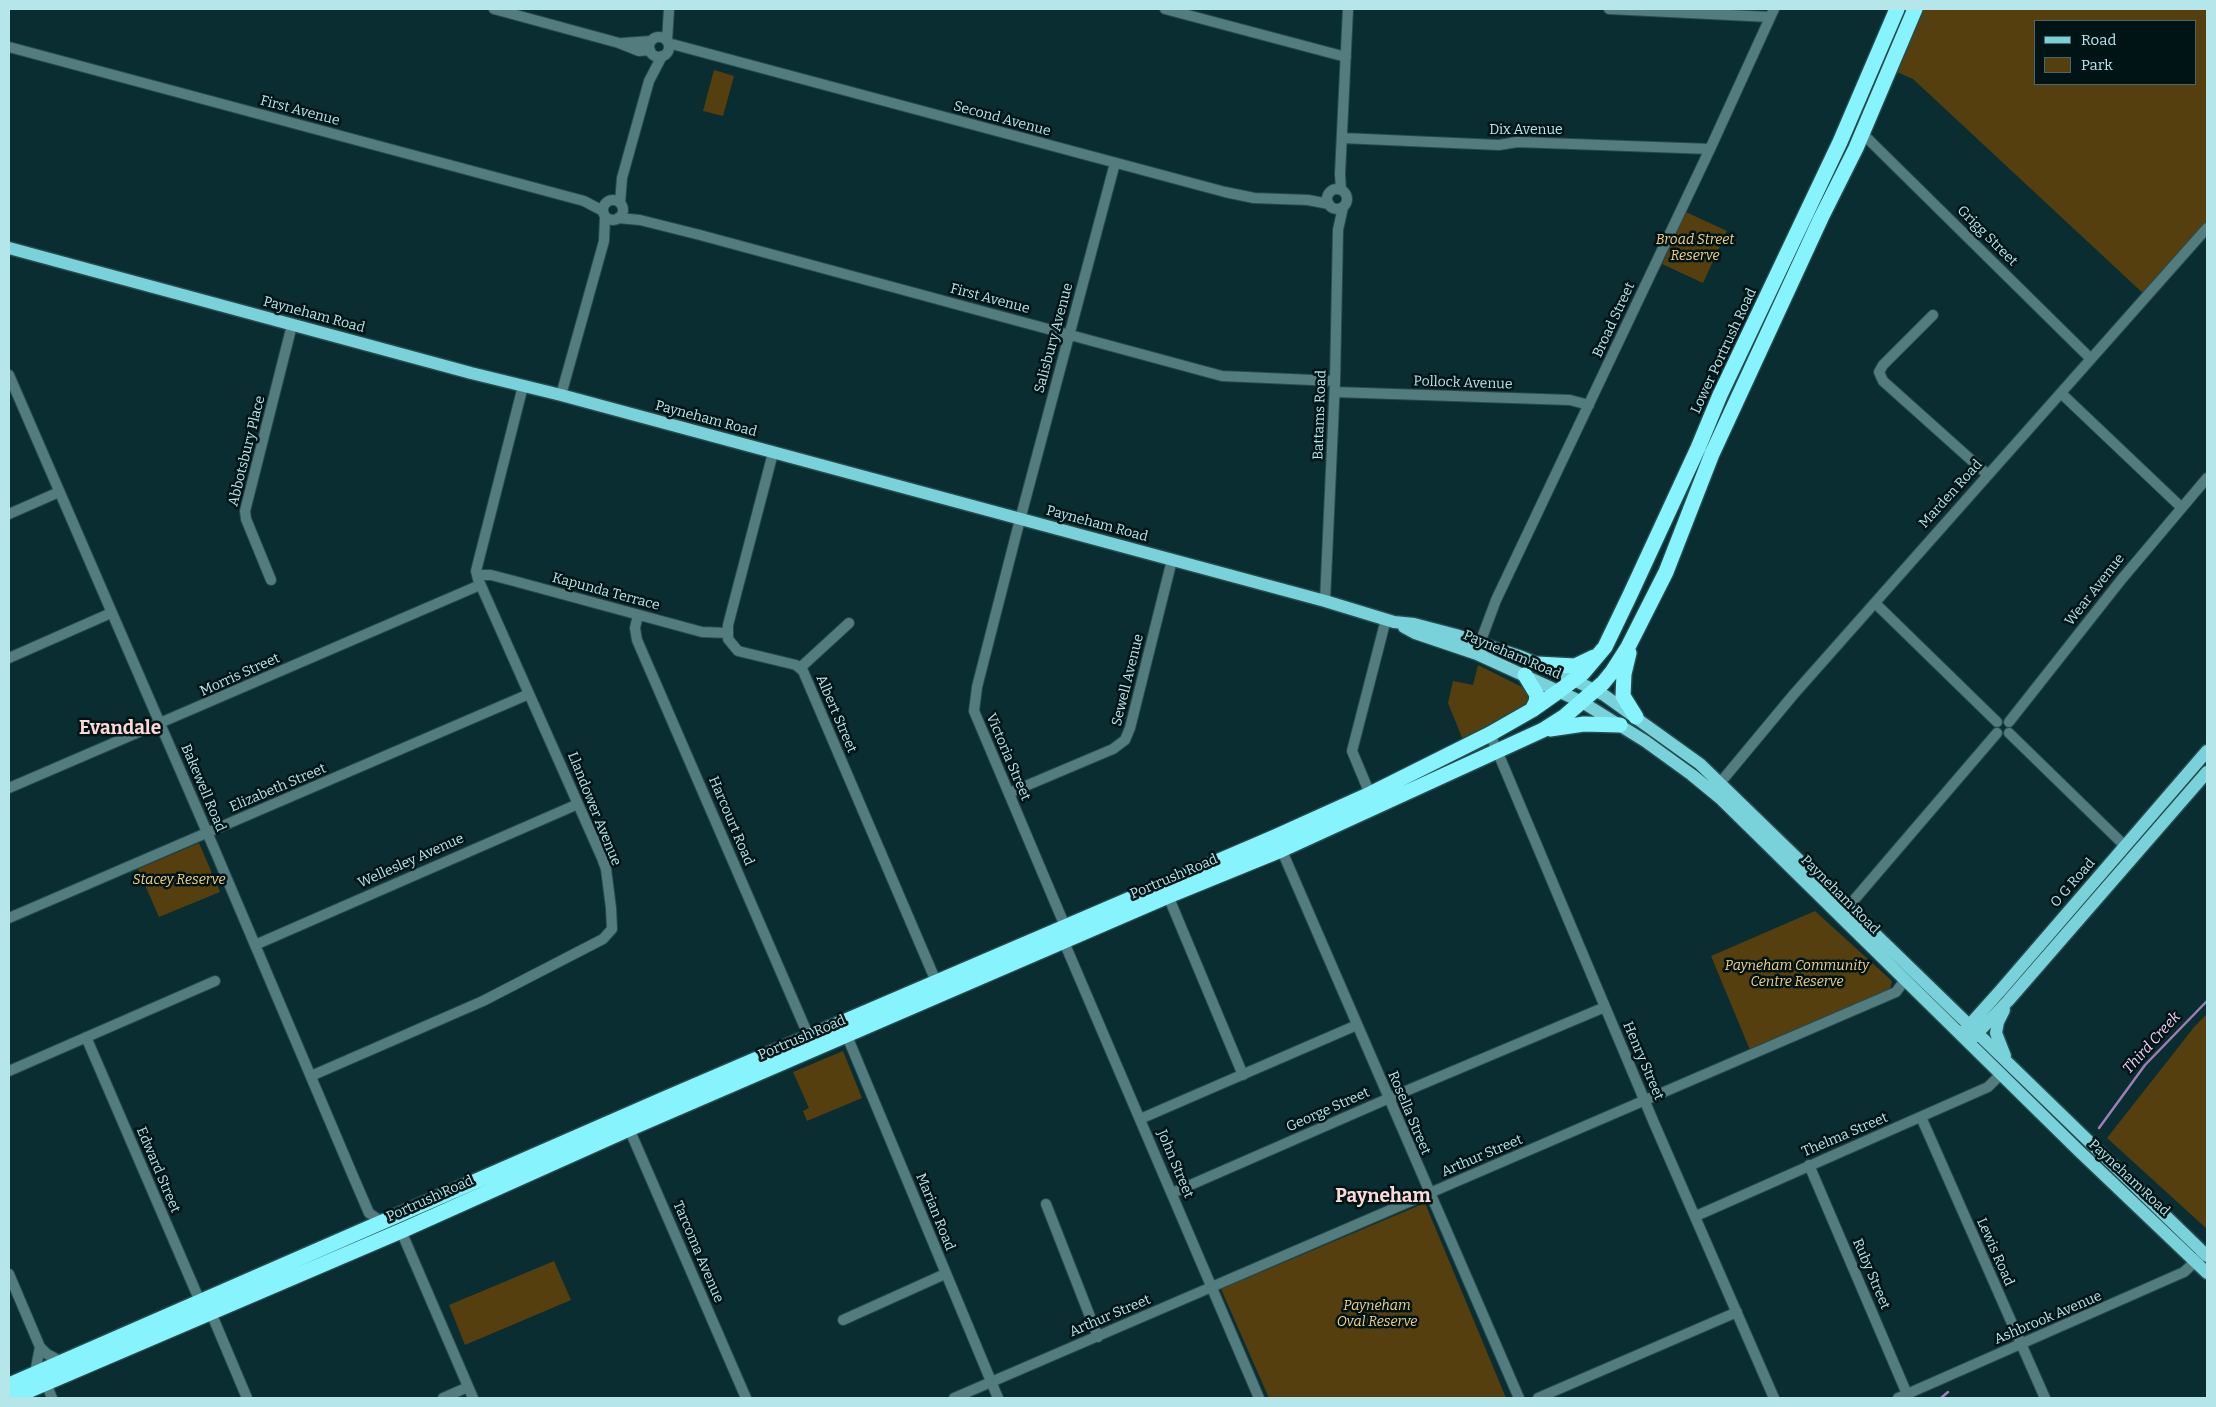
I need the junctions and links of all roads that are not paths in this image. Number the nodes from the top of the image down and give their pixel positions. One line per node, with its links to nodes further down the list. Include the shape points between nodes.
1 (494, 9): 9 (street, via 619,43)
2 (1165, 9): 12 (street)
3 (1348, 9): 12 (street)
4 (1609, 9): 8 (street)
5 (1897, 9): 14 (highway, Lower Portrush Road)
6 (1916, 9): 15 (highway)
7 (669, 10): 9 (street); 11 (street)
8 (1772, 13): 18 (street, Broad Street)
9 (651, 45): 11 (street, via 655,55); 11 (street, via 663,38); 13 (street)
10 (9, 47): 23 (street, First Avenue)
11 (666, 48): 13 (street); 19 (street, Second Avenue, via 691,50)
12 (1346, 57): 16 (street)
13 (649, 81): 20 (street)
14 (1857, 105): 15 (highway); 17 (highway, Lower Portrush Road)
15 (1862, 133): 17 (highway); 32 (street, Grigg Street); 41 (highway)
16 (1342, 138): 18 (street, Dix Avenue); 21 (street, via 1340,174)
17 (1838, 147): 39 (highway, Lower Portrush Road)
18 (1710, 149): 40 (street, Broad Street)
19 (1116, 163): 21 (street, Second Avenue, via 1254,198 1308,200); 31 (street, Salisbury Avenue)
20 (622, 178): 23 (street); 24 (street)
21 (1333, 197): 22 (street, Second Avenue, via 1337,209); 22 (street, Battams Road, via 1347,196); 26 (street, Battams Road)
22 (1343, 207): 26 (street, Battams Road)
23 (606, 208): 24 (street); 24 (street); 27 (street)
24 (619, 212): 27 (street); 31 (street, First Avenue)
25 (2207, 228): 32 (street, Marden Road)
26 (1338, 230): 34 (street, Battams Road)
27 (604, 241): 38 (street)
28 (9, 248): 30 (main road, Payneham Road)
29 (1933, 315): 44 (street, via 1879,372 1883,381)
30 (292, 325): 35 (main road, Payneham Road); 51 (street, Abbotsbury Place, via 245,511)
31 (1069, 335): 34 (street, First Avenue, via 1230,377); 49 (street, Salisbury Avenue)
32 (2091, 359): 37 (street, Marden Road)
33 (9, 375): 46 (street, Bakewell Road)
34 (1335, 380): 36 (street, Battams Road)
35 (523, 386): 38 (main road, Payneham Road); 52 (street, via 476,566)
36 (1335, 392): 40 (street, Pollock Avenue, via 1570,400); 53 (street, Battams Road)
37 (2061, 393): 44 (street, Marden Road); 47 (street)
38 (561, 395): 43 (main road, Payneham Road)
39 (1720, 395): 41 (highway); 42 (highway, Lower Portrush Road)
40 (1589, 405): 61 (street, Broad Street, via 1496,600)
41 (1724, 429): 42 (highway, via 1710,436); 60 (highway, via 1666,572)
42 (1698, 448): 62 (highway, Lower Portrush Road, via 1660,535)
43 (773, 453): 49 (main road, Payneham Road); 59 (street)
44 (1988, 475): 54 (street, Marden Road)
45 (2207, 478): 47 (street, Wear Avenue)
46 (59, 492): 48 (street); 55 (street, Bakewell Road)
47 (2181, 507): 77 (street, Wear Avenue, via 2120,580)
48 (9, 514)
49 (1020, 519): 50 (main road, Payneham Road); 86 (street, Victoria Street, via 973,706)
50 (1172, 560): 53 (main road, Payneham Road); 86 (street, Sewell Avenue, via 1125,740 1113,749)
51 (270, 580)
52 (479, 580): 56 (street, Kapunda Terrace, via 491,575); 70 (street, Llandower Avenue); 75 (street, Morris Street)
53 (1325, 601): 57 (main road, Payneham Road)
54 (1875, 603): 74 (street); 84 (street, Marden Road)
55 (111, 613): 63 (street); 75 (street, Bakewell Road)
56 (638, 615): 59 (street, Kapunda Terrace, via 702,632); 107 (street, Harcourt Road, via 637,640)
57 (1390, 620): 61 (main road, Payneham Road); 66 (main road, Payneham Road, via 1415,633); 87 (street, via 1352,751)
58 (849, 623): 65 (street)
59 (728, 633): 65 (street, Albert Street, via 731,644 738,650)
60 (1634, 634): 68 (highway, via 1612,672); 73 (highway, via 1623,691 1626,703)
61 (1480, 643): 64 (main road, Payneham Road)
62 (1599, 654): 64 (highway, via 1575,666); 67 (highway, Lower Portrush Road)
63 (9, 658)
64 (1537, 664): 67 (main road, Payneham Road)
65 (800, 668): 100 (street, Albert Street)
66 (1525, 675): 69 (main road, Payneham Road); 72 (highway, via 1537,695)
67 (1574, 680): 68 (main road, Payneham Road); 69 (highway, Lower Portrush Road)
68 (1595, 690): 71 (highway, Portrush Road); 73 (main road, Payneham Road)
69 (1559, 691): 71 (main road, Payneham Road); 72 (highway, Portrush Road)
70 (529, 694): 88 (street, Llandower Avenue); 89 (street, Elizabeth Street)
71 (1582, 702): 76 (main road, Payneham Road); 78 (highway, Portrush Road)
72 (1532, 710): 80 (highway, Portrush Road)
73 (1636, 716): 84 (main road, Payneham Road)
74 (1997, 722): 77 (street, via 2004,719); 79 (street)
75 (160, 724): 85 (street, Morris Street); 89 (street, Bakewell Road)
76 (1620, 725): 78 (highway, via 1584,724); 98 (main road, Payneham Road, via 1670,758 1720,798)
77 (2009, 728): 79 (street, via 2002,736); 91 (street)
78 (1543, 730): 81 (highway, Portrush Road)
79 (1997, 733): 94 (street)
80 (1490, 734): 81 (street, Henry Street); 87 (highway, Portrush Road)
81 (1497, 751): 90 (highway, Portrush Road); 102 (street, Henry Street)
82 (2207, 751): 91 (main road, O G Road)
83 (2207, 772): 92 (main road, O G Road)
84 (1720, 783): 94 (main road, Payneham Road)
85 (9, 788)
86 (1009, 793): 96 (street, Victoria Street)
87 (1370, 794): 90 (highway, Portrush Road)
88 (578, 804): 97 (street, Wellesley Avenue); 111 (street, Llandower Avenue, via 606,869 612,921 608,935 482,1001)
89 (207, 833): 95 (street, Elizabeth Street); 97 (street, Bakewell Road)
90 (1278, 843): 93 (highway, Portrush Road); 103 (street, Rosella Street)
91 (2125, 846): 92 (main road); 104 (main road, O G Road)
92 (2134, 855): 101 (main road, O G Road)
93 (1166, 891): 96 (highway, Portrush Road); 110 (street)
94 (1848, 907): 104 (main road, Payneham Road)
95 (9, 918)
96 (1065, 934): 100 (highway, Portrush Road); 115 (street, John Street)
97 (255, 945): 111 (street, Bakewell Road)
98 (1905, 980): 104 (main road, Payneham Road); 113 (street, Arthur Street, via 1896,992)
99 (215, 981): 106 (street)
100 (939, 989): 105 (highway, Portrush Road); 107 (highway, Portrush Road)
101 (2008, 1000): 104 (main road, O G Road); 108 (main road, via 1996,1032)
102 (1605, 1007): 112 (street, George Street); 113 (street, Henry Street)
103 (1357, 1025): 110 (street); 112 (street, Rosella Street)
104 (1969, 1034): 108 (main road, Payneham Road)
105 (847, 1036): 116 (highway, Portrush Road); 128 (street, Marian Road)
106 (86, 1037): 109 (street); 130 (street, Edward Street)
107 (809, 1037): 116 (highway, Portrush Road)
108 (2005, 1069): 114 (street, Thelma Street, via 1988,1087); 125 (main road, Payneham Road)
109 (9, 1071)
110 (1243, 1075): 115 (street)
111 (310, 1076): 123 (street, Bakewell Road)
112 (1388, 1098): 118 (street, George Street); 119 (street, Rosella Street)
113 (1644, 1100): 119 (street, Arthur Street); 122 (street, Henry Street)
114 (1920, 1117): 117 (street, Thelma Street); 134 (street, Lewis Road)
115 (1140, 1119): 118 (street, John Street)
116 (626, 1123): 121 (highway, Portrush Road); 124 (highway, Portrush Road); 147 (street, Tarcoma Avenue)
117 (1809, 1166): 122 (street, Thelma Street); 141 (street, Ruby Street)
118 (1172, 1193): 129 (street, John Street)
119 (1429, 1194): 129 (street, Arthur Street); 151 (street, Rosella Street)
120 (1046, 1204): 133 (street)
121 (420, 1205): 123 (highway, Portrush Road); 124 (highway)
122 (1696, 1216): 131 (street, Henry Street)
123 (372, 1223): 124 (highway); 130 (highway, Portrush Road)
124 (401, 1231): 130 (highway, Portrush Road); 140 (street)
125 (2202, 1257): 126 (main road, Payneham Road); 134 (street, Ashbrook Avenue, via 2184,1272)
126 (2207, 1273)
127 (9, 1274): 135 (street)
128 (945, 1274): 132 (street); 138 (street, Marian Road)
129 (1213, 1287): 133 (street, Arthur Street); 150 (street, John Street)
130 (206, 1307): 136 (highway, Portrush Road); 137 (highway, Portrush Road); 144 (street, Edward Street)
131 (1736, 1312): 152 (street); 153 (street, Henry Street)
132 (843, 1320)
133 (1098, 1336): 138 (street, Arthur Street)
134 (2022, 1345): 141 (street, Ashbrook Avenue); 154 (street, Lewis Road)
135 (40, 1347): 136 (street); 137 (street)
136 (62, 1362): 137 (highway, Portrush Road)
137 (40, 1378): 139 (highway, Portrush Road); 142 (highway, Portrush Road); 143 (street)
138 (992, 1382): 148 (street, Arthur Street); 149 (street, Marian Road)
139 (9, 1385)
140 (468, 1387): 145 (street); 146 (street)
141 (1902, 1396)
142 (11, 1398)
143 (52, 1398)
144 (246, 1398)
145 (443, 1398)
146 (472, 1398)
147 (746, 1398)
148 (954, 1398)
149 (998, 1398)
150 (1259, 1398)
151 (1519, 1398)
152 (1538, 1398)
153 (1774, 1398)
154 (2044, 1398)

